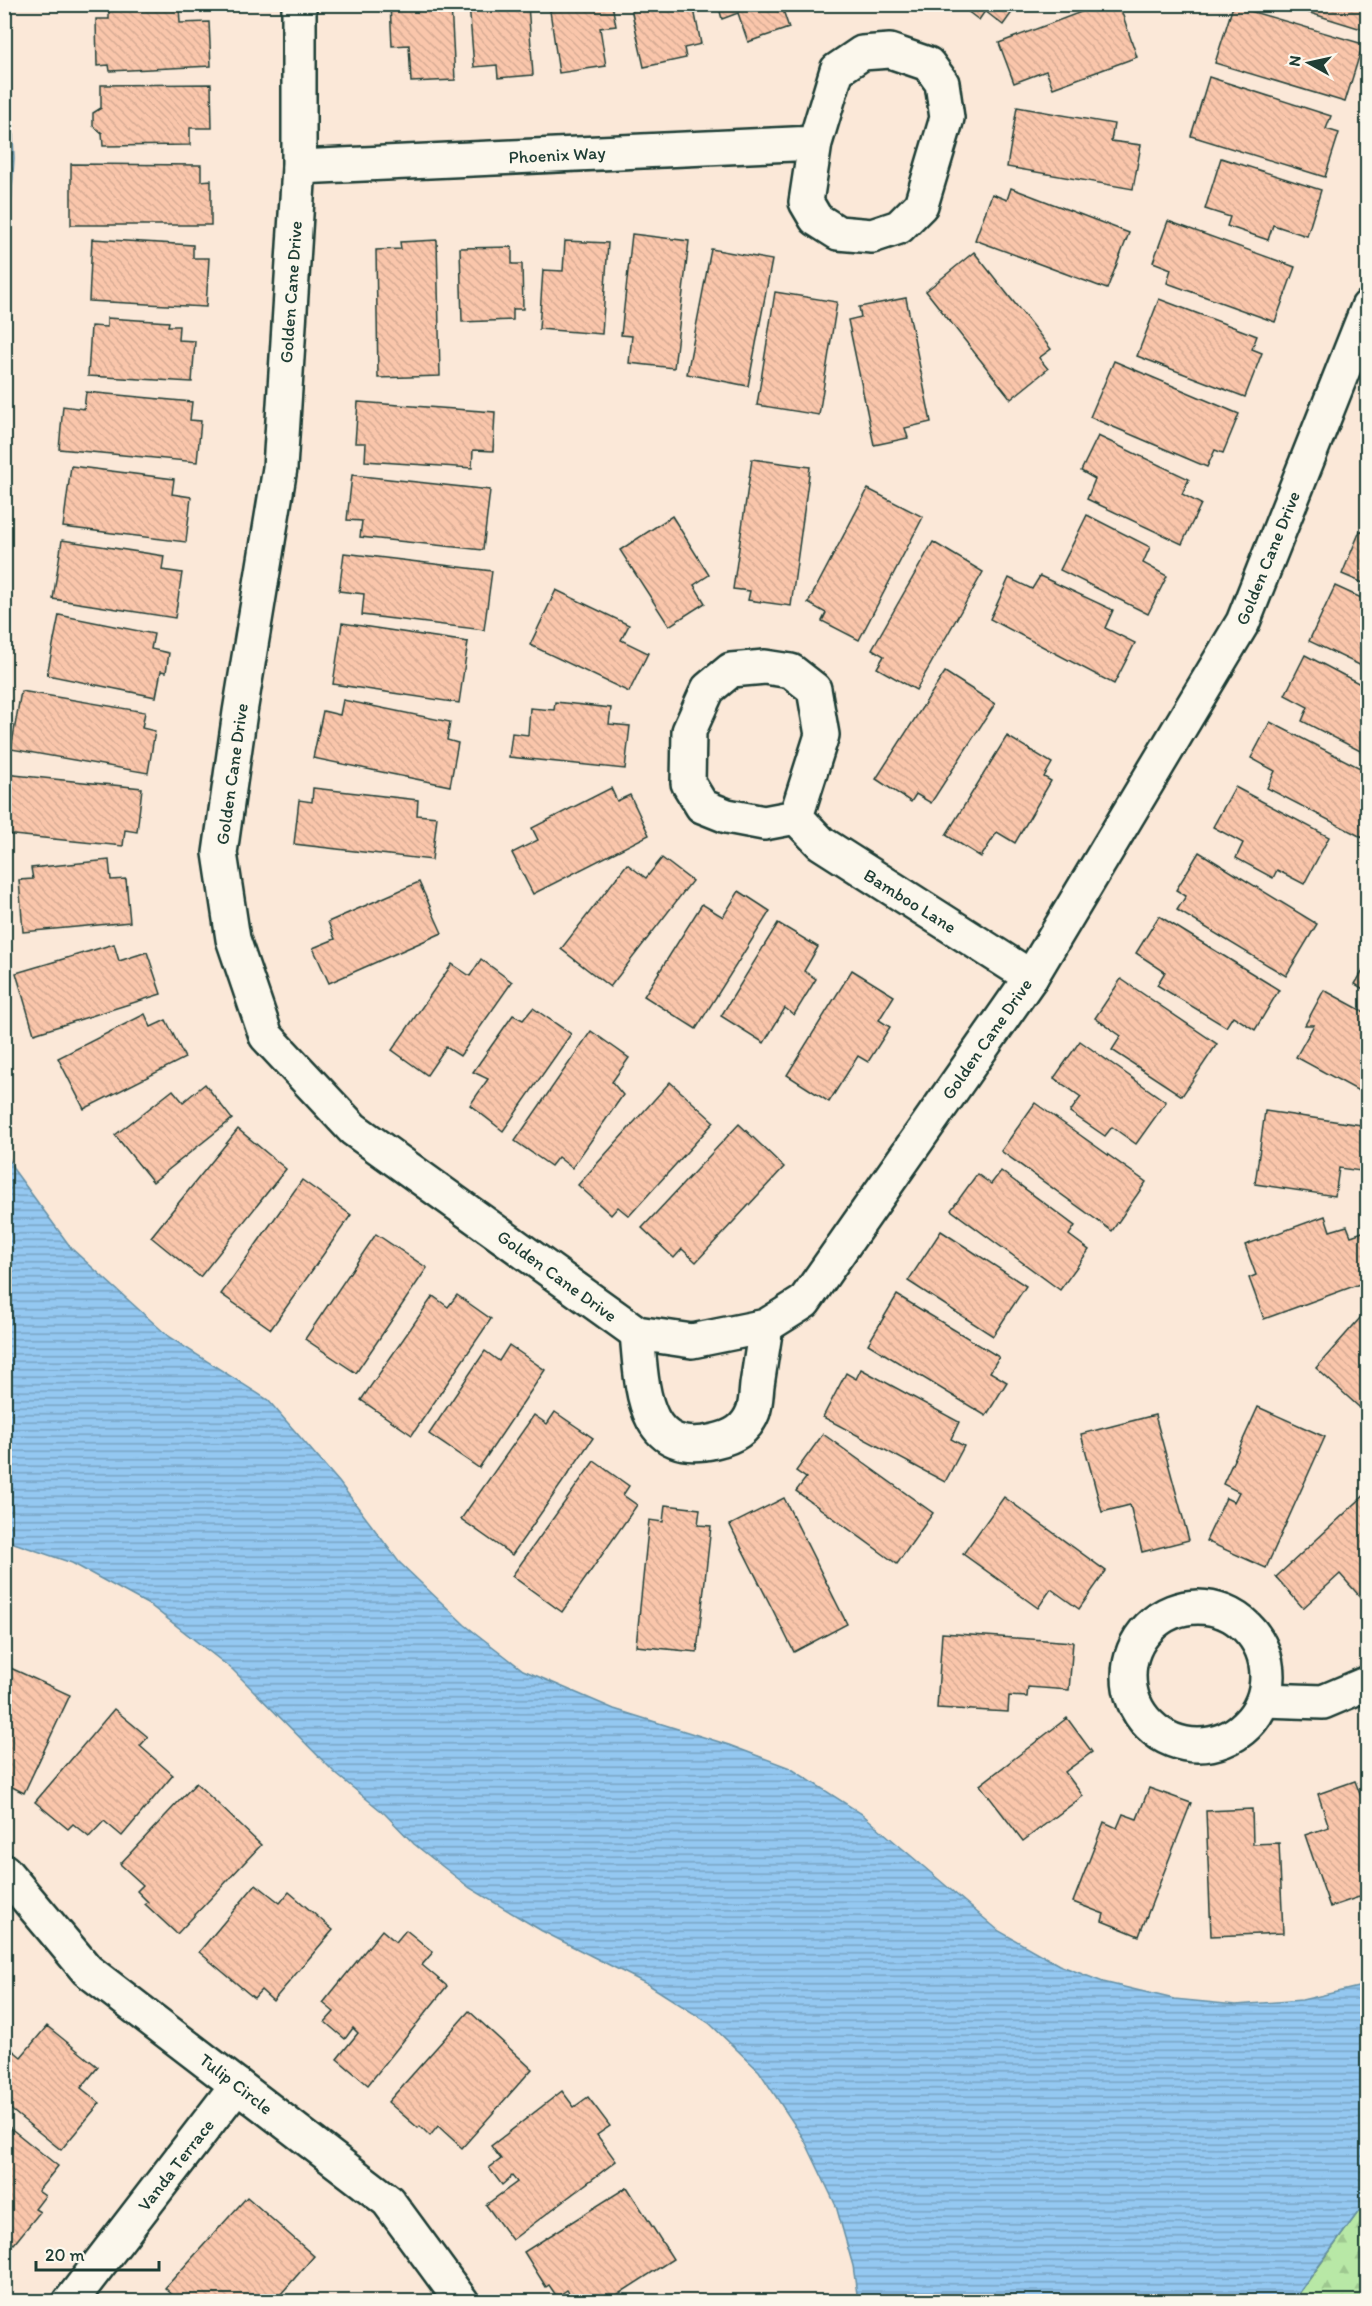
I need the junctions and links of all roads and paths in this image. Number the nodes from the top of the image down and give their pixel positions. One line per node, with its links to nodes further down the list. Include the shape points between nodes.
1 (299, 4): 3 (street, Golden Cane Drive)
2 (815, 143): 2 (street, via 837,70 862,53 890,51 928,64 942,83 947,118 941,140 921,205 899,227 872,236 838,233 816,219 806,202); 3 (street, Phoenix Way)
3 (300, 167): 8 (street, Golden Cane Drive, via 280,468 220,853 233,939 266,1036 353,1129)
4 (1368, 308): 6 (street, Golden Cane Drive, via 1243,622)
5 (795, 818): 5 (street, via 822,735 814,688 791,670 731,670 708,689 689,731 688,783 702,806 727,816 764,823); 6 (street, Bamboo Lane, via 821,843)
6 (1031, 977): 7 (street, Golden Cane Drive, via 804,1302)
7 (766, 1326): 8 (street, Golden Cane Drive, via 692,1341); 8 (street, via 754,1411 744,1429 701,1444 669,1439 651,1419)
8 (636, 1333)
9 (1368, 1683): 10 (street, via 1323,1702)
10 (1264, 1700): 10 (street, via 1266,1660 1247,1626 1231,1614 1193,1606 1173,1611 1142,1635 1133,1653 1131,1691 1138,1710 1150,1726 1185,1744 1224,1741 1241,1731)
11 (4, 1871): 12 (street, Tulip Circle, via 87,1970)
12 (237, 2085): 13 (street, Vanda Terrace); 14 (street, Tulip Circle, via 388,2201)
13 (70, 2301)
14 (462, 2301)

